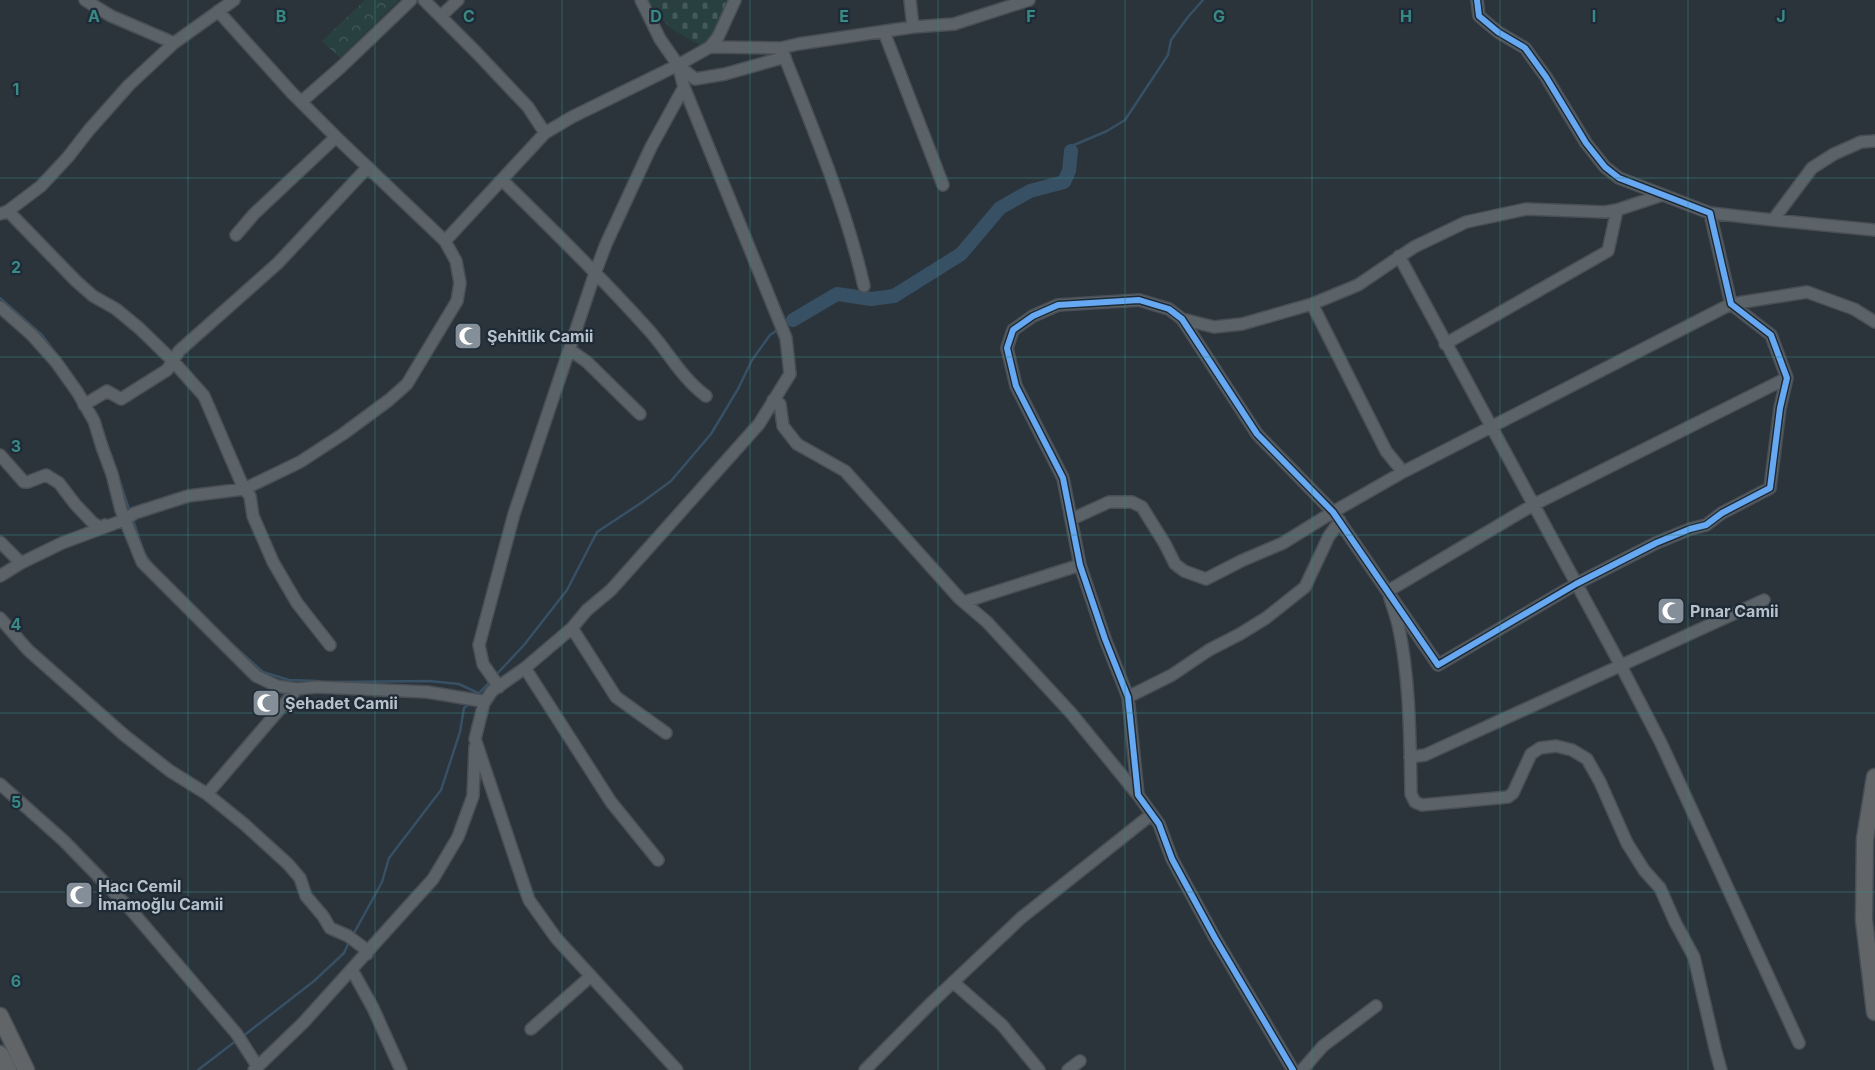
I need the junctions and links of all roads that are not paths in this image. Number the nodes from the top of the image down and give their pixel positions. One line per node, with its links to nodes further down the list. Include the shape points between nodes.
1 (85, 0): 15 (street, via 111,16)
2 (234, 0): 11 (street)
3 (411, 0): 20 (street)
4 (424, 0): 12 (street)
5 (458, 0): 12 (street)
6 (641, 0): 18 (street, via 660,39)
7 (735, 0): 16 (street)
8 (910, 0): 13 (street)
9 (1029, 0): 13 (street, via 954,24)
10 (1477, 0): 27 (street, via 1479,16 1524,48 1605,167 1620,178)
11 (218, 11): 15 (street); 20 (street)
12 (441, 16): 21 (street, via 528,107)
13 (914, 27): 14 (street)
14 (884, 32): 17 (street, via 798,44); 26 (street)
15 (174, 43): 29 (street, via 129,86 41,186)
16 (710, 47): 17 (street); 18 (street)
17 (783, 53): 18 (street, via 725,74 694,79); 37 (street, via 829,171)
18 (678, 65): 19 (street); 21 (street)
19 (684, 87): 36 (street, via 651,147); 48 (street, via 786,338 790,374)
20 (301, 102): 22 (street)
21 (544, 133): 25 (street)
22 (336, 137): 24 (street); 33 (street)
23 (1875, 141): 31 (street, via 1861,142 1812,168)
24 (368, 167): 34 (street); 45 (street, via 278,263)
25 (502, 180): 34 (street); 36 (street)
26 (943, 185)
27 (1662, 195): 28 (street); 30 (street)
28 (1617, 210): 35 (street, via 1526,209 1466,222); 43 (street, via 1608,251)
29 (4, 213): 45 (street, via 93,296 116,309)
30 (1710, 213): 31 (street); 39 (street)
31 (1773, 220): 32 (street)
32 (1875, 230)
33 (236, 235)
34 (445, 241): 54 (street, via 456,261 460,283 458,301 407,384 336,439 300,462)
35 (1399, 256): 38 (street, via 1358,285); 43 (street)
36 (595, 273): 44 (street); 47 (street)
37 (864, 286)
38 (1312, 304): 41 (street, via 1242,324 1214,327); 53 (street, via 1386,450)
39 (1731, 304): 42 (street, via 1807,292 1854,309); 46 (street, via 1771,335); 51 (street)
40 (0, 307): 49 (street, via 32,335)
41 (1182, 319): 57 (street, via 1257,434); 58 (street, via 1169,309 1139,300 1058,305 1033,316 1013,330 1007,348 1016,386 1063,478)
42 (1875, 322)
43 (1445, 344): 51 (street)
44 (570, 350): 50 (street, via 587,362); 72 (street, via 514,514 479,645 483,664)
45 (172, 360): 49 (street, via 167,370 121,399 107,391); 54 (street, via 204,396)
46 (1787, 378): 55 (street); 63 (street, via 1770,488 1706,525 1656,543)
47 (706, 396)
48 (773, 400): 66 (street, via 780,404 783,426 797,444 845,471); 68 (street, via 759,424 611,590)
49 (87, 403): 56 (street)
50 (640, 414)
51 (1491, 426): 53 (street); 55 (street)
52 (0, 455): 56 (street, via 24,482 46,475 56,480 86,517 101,528)
53 (1403, 472): 57 (street)
54 (244, 488): 56 (street, via 188,496); 69 (street, via 250,496 253,516 273,562 297,603)
55 (1533, 505): 63 (street); 64 (street)
56 (123, 515): 60 (street); 73 (street, via 142,562 236,658 256,676 277,686)
57 (1337, 516): 58 (street, via 1241,560 1206,580 1175,564 1142,507 1132,502 1109,502); 64 (street); 74 (street, via 1306,586 1266,618)
58 (1072, 519): 61 (street)
59 (0, 542): 60 (street)
60 (21, 563): 62 (street)
61 (1080, 565): 66 (street); 74 (street)
62 (0, 576)
63 (1576, 584): 64 (street, via 1438,666); 70 (street)
64 (1388, 591): 78 (street, via 1398,624 1404,664)
65 (1764, 600): 70 (street)
66 (964, 602): 82 (street, via 1072,712)
67 (0, 618): 81 (street, via 28,650 124,735 170,771)
68 (572, 628): 71 (street); 76 (street, via 616,697)
69 (330, 645)
70 (1621, 666): 78 (street, via 1425,755); 93 (street, via 1661,743)
71 (525, 668): 72 (street); 84 (street, via 611,802)
72 (495, 686): 75 (street)
73 (297, 689): 75 (street, via 427,692); 81 (street)
74 (1128, 697): 82 (street)
75 (483, 702): 77 (street)
76 (666, 733)
77 (475, 738): 85 (street, via 473,796 458,837 433,879); 87 (street, via 529,900 556,938)
78 (1410, 757): 106 (street, via 1411,794 1415,802 1422,805 1508,797 1513,793 1531,754 1540,748 1556,746 1572,750 1586,759 1627,843 1660,888 1694,957)
79 (1875, 777): 90 (highway, via 1865,839 1864,893)
80 (0, 784): 96 (street, via 64,841 124,904 236,1033)
81 (207, 794): 85 (street, via 288,864 300,878 306,896 330,928 353,940)
82 (1138, 794): 83 (street)
83 (1152, 814): 88 (street, via 1021,918); 104 (street, via 1197,906)
84 (658, 860)
85 (367, 954): 86 (street)
86 (352, 970): 96 (street); 99 (street)
87 (591, 976): 92 (street); 100 (street)
88 (953, 982): 101 (street); 102 (street, via 1002,1024)
89 (1376, 1006): 105 (street, via 1323,1046)
90 (1875, 1012)
91 (0, 1016): 98 (highway)
92 (531, 1029)
93 (1799, 1043)
94 (0, 1054): 97 (highway)
95 (1080, 1061): 103 (street)
96 (256, 1068)
97 (8, 1070)
98 (26, 1070)
99 (401, 1070)
100 (677, 1070)
101 (864, 1070)
102 (1039, 1070)
103 (1068, 1070)
104 (1292, 1070)
105 (1302, 1070)
106 (1721, 1070)

